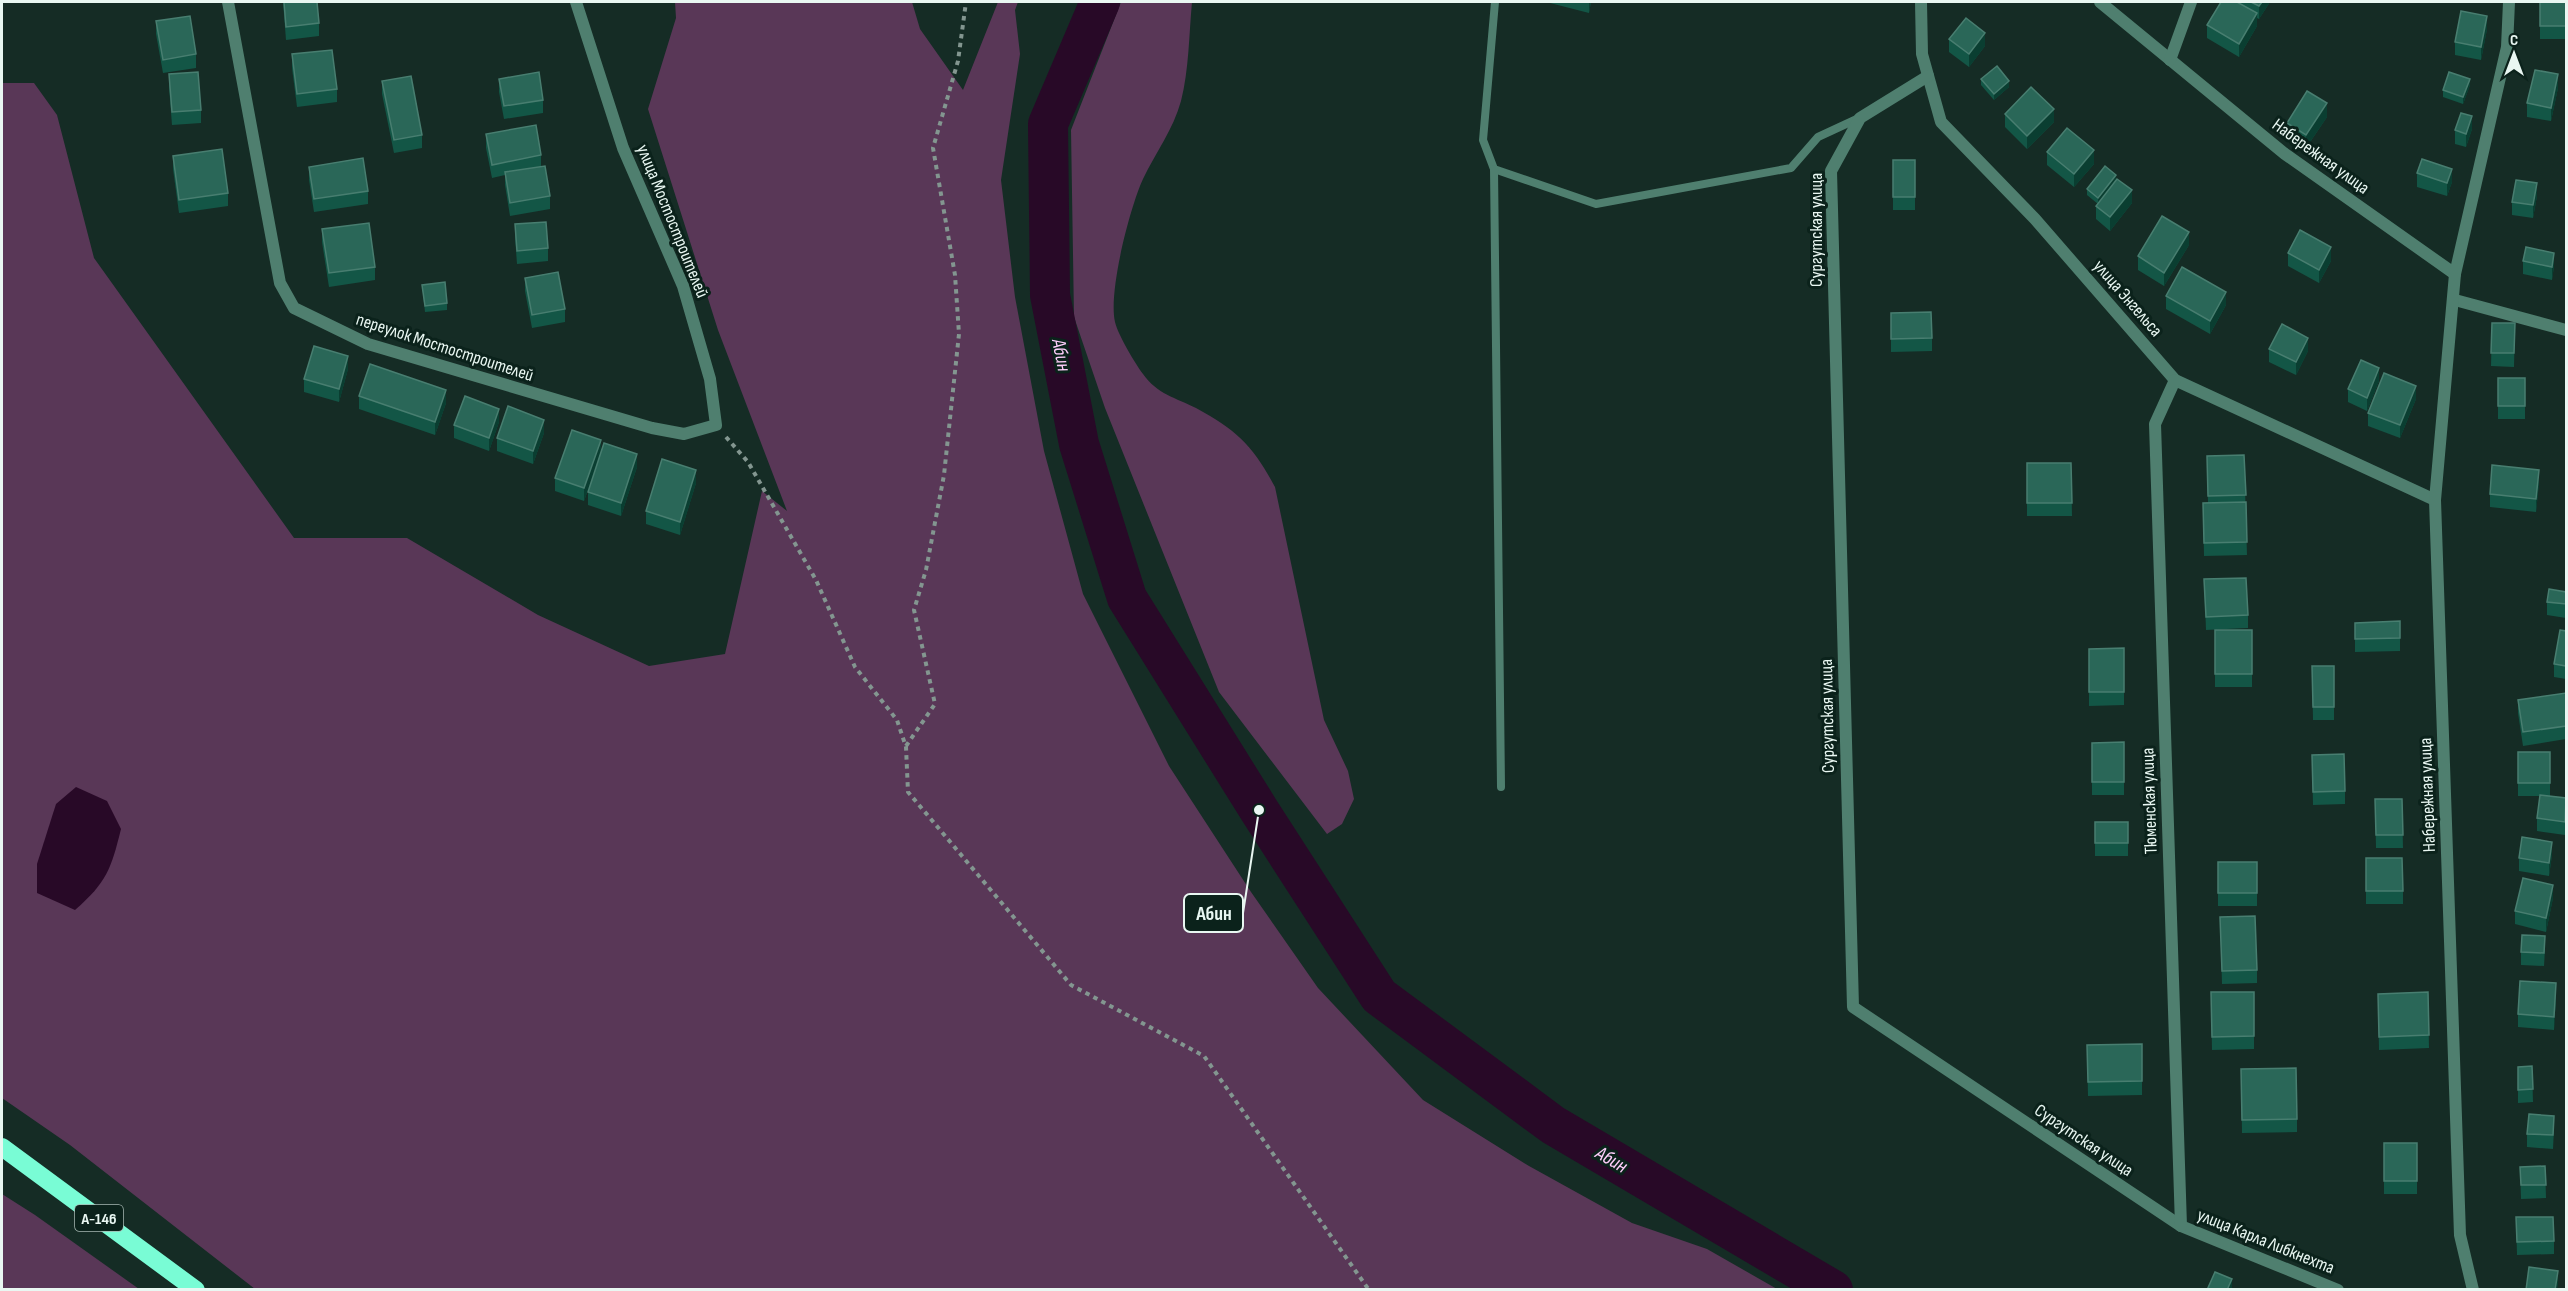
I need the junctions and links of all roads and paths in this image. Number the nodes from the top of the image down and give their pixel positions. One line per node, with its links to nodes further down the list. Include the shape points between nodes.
1 (228, 2): 17 (street, переулок Мостостроителей, via 280,283 294,308 368,344 652,428 684,434)
2 (576, 2): 17 (street, улица Мостостроителей, via 623,148 683,286 710,379)
3 (966, 2): 19 (path, via 958,61 933,148 955,275 959,334 944,475 926,570 914,610 936,704)
4 (1495, 2): 12 (lane, via 1483,140)
5 (1922, 2): 10 (street, улица Энгельса, via 1922,54)
6 (2100, 2): 9 (street, Набережная улица)
7 (2191, 2): 9 (street)
8 (2509, 2): 13 (street, Набережная улица, via 2507,47)
9 (2170, 60): 13 (street, Набережная улица, via 2285,154)
10 (1928, 76): 11 (street, Сургутская улица); 16 (street, улица Энгельса, via 1941,122 2036,219)
11 (1860, 118): 12 (lane, via 1818,137 1791,168 1596,204); 22 (street, Сургутская улица, via 1831,171 1852,1007)
12 (1494, 170): 20 (lane)
13 (2455, 274): 14 (street, Набережная улица)
14 (2455, 300): 15 (street); 18 (street, Набережная улица)
15 (2566, 330)
16 (2175, 380): 18 (street, улица Энгельса); 22 (street, Тюменская улица, via 2155,424)
17 (716, 425): 19 (path, via 748,462 816,580 855,667 897,720)
18 (2435, 500): 26 (street, Набережная улица, via 2460,1234)
19 (906, 747): 24 (path, via 908,792 1071,985 1204,1056)
20 (1501, 787)
21 (2, 1148): 23 (highway, А-146)
22 (2181, 1226): 25 (street, улица Карла Либкнехта)
23 (196, 1290)
24 (1369, 1290)
25 (2338, 1290)
26 (2473, 1290)

